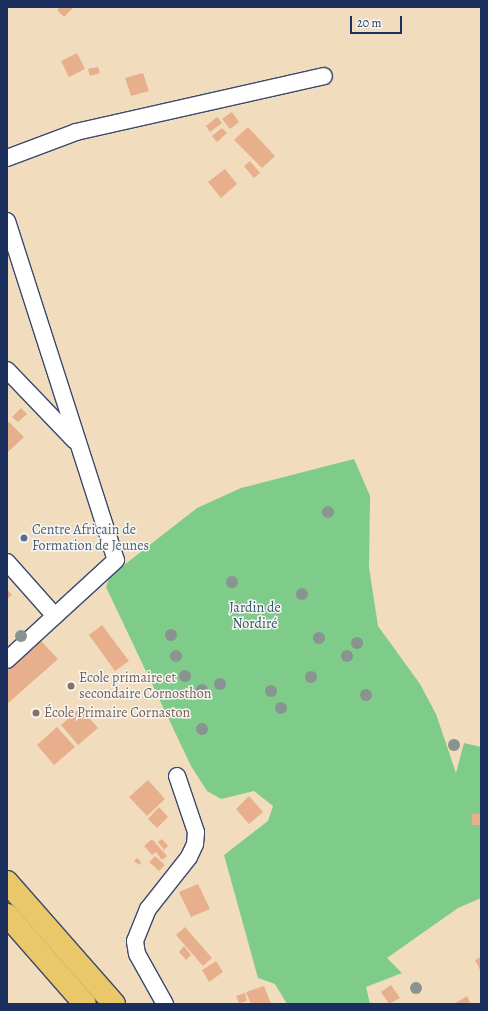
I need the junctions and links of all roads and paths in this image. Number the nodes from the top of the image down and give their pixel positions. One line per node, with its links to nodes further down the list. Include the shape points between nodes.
1 (324, 76): 2 (street, via 76,132)
2 (7, 158)
3 (7, 221): 5 (street)
4 (7, 370): 5 (street)
5 (78, 444): 7 (street, via 116,560)
6 (7, 562): 7 (street)
7 (55, 616): 8 (street)
8 (7, 660)
9 (177, 776): 14 (street, via 196,832 195,844 189,857 148,908 135,941 143,966)
10 (7, 882): 13 (highway)
11 (7, 915): 12 (highway)
12 (85, 1004)
13 (114, 1004)
14 (165, 1004)

